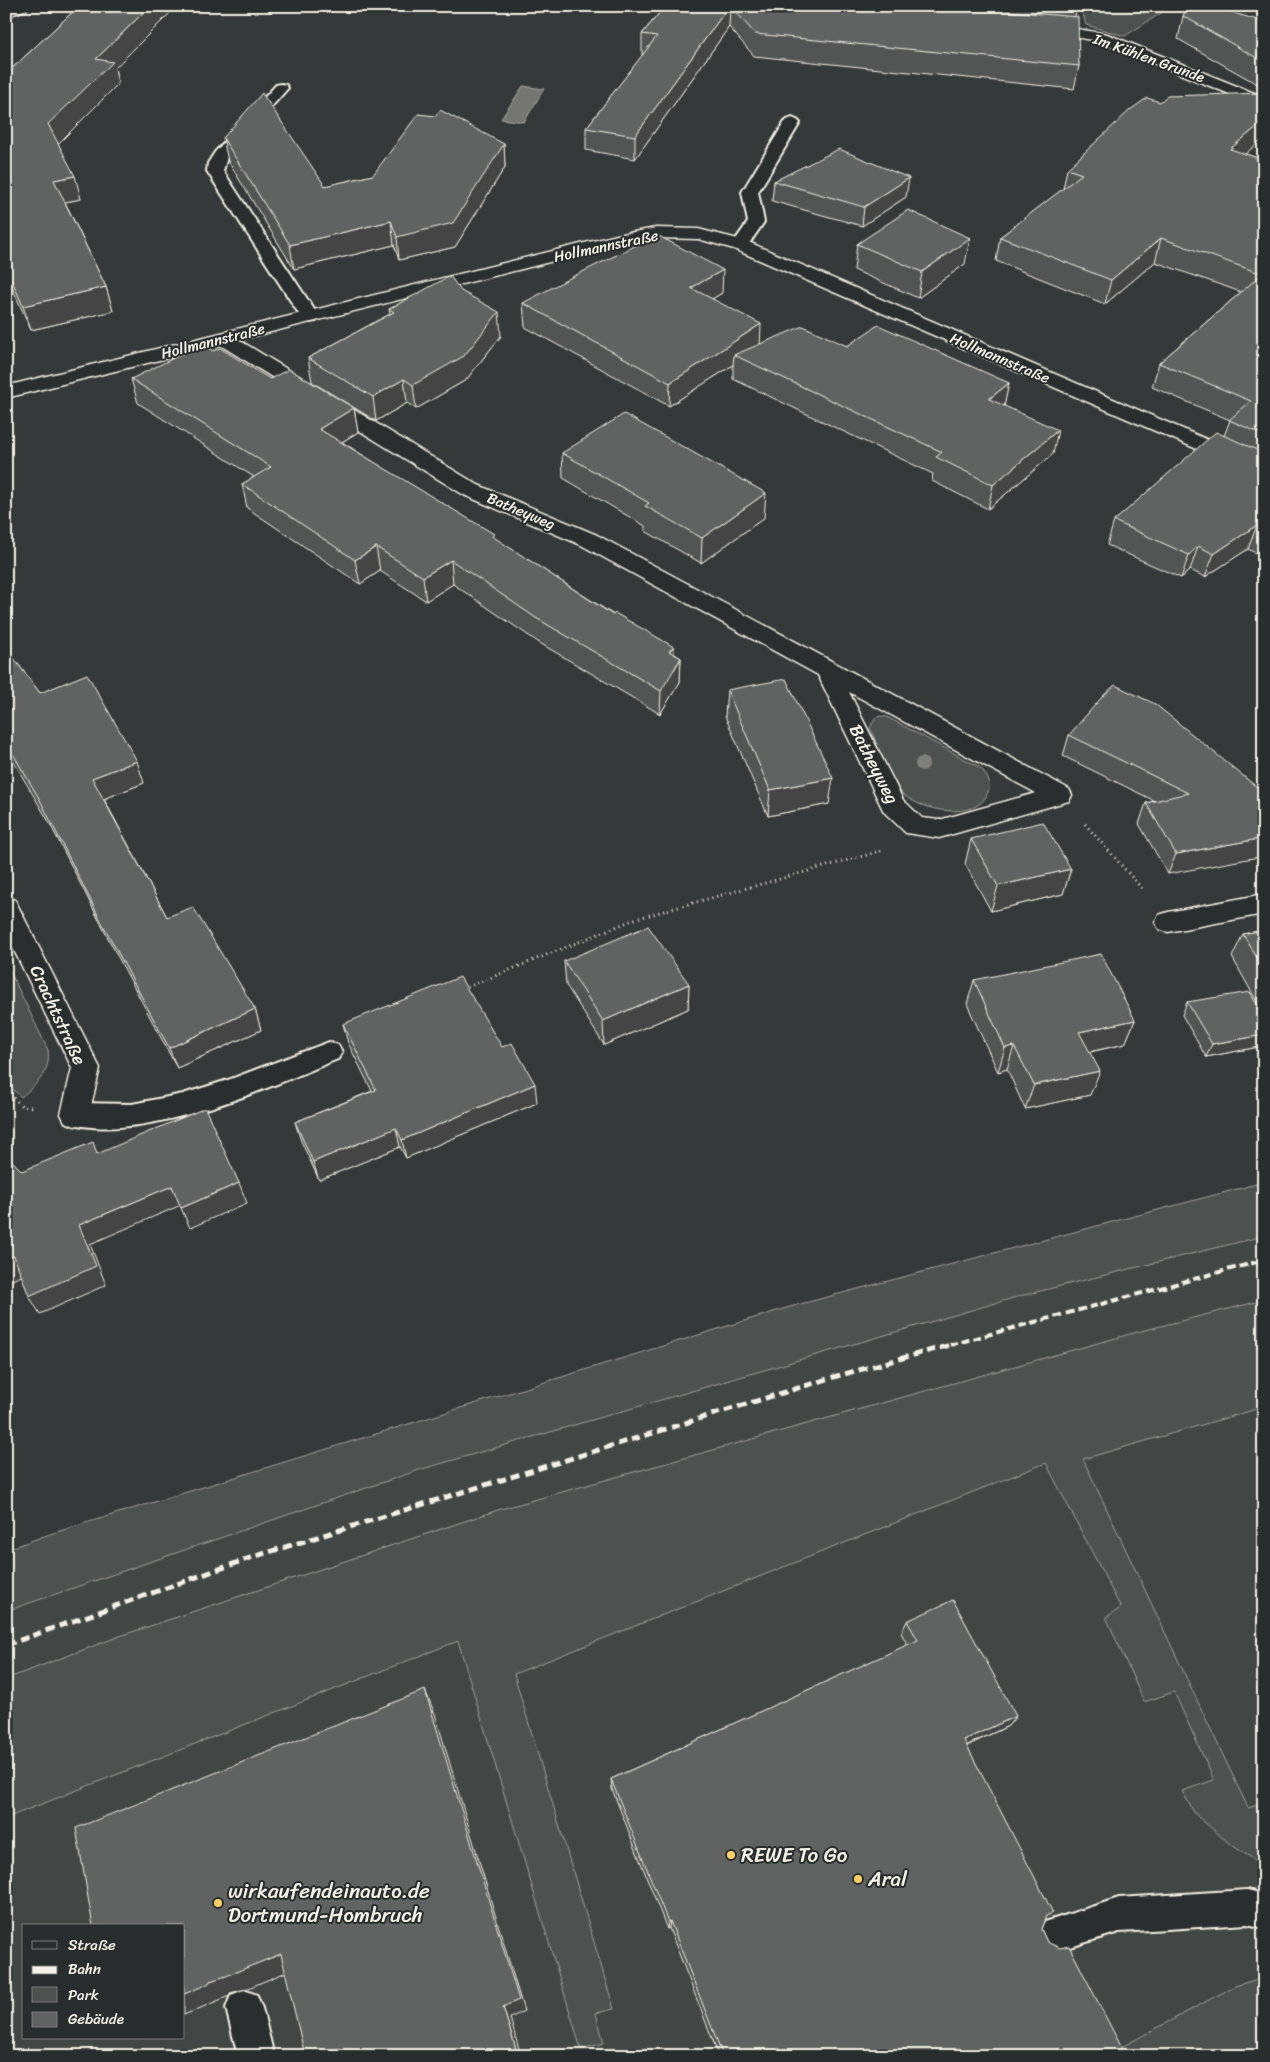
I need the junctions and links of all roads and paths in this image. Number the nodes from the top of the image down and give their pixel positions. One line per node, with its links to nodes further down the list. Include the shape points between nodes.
1 (22, 6): 2 (street)
2 (6, 13)
3 (1022, 27): 5 (street, Im Kühlen Grunde, via 1102,37)
4 (281, 88): 8 (lane, via 220,155 215,171)
5 (1264, 103)
6 (792, 123): 7 (lane, via 750,192 756,222)
7 (740, 245): 8 (street, Hollmannstraße, via 698,234 656,233); 11 (street, Hollmannstraße)
8 (310, 317): 9 (street, Hollmannstraße)
9 (224, 339): 10 (street, Hollmannstraße); 12 (street, Batheyweg, via 471,490 590,540)
10 (6, 392)
11 (1264, 472)
12 (827, 670): 13 (street, Batheyweg); 14 (street, Batheyweg, via 893,806)
13 (1060, 796): 14 (street, via 939,829); 17 (path)
14 (915, 826): 18 (path, via 887,850 635,919)
15 (1264, 904): 17 (street)
16 (8, 916): 20 (street, Crachtstraße, via 86,1068)
17 (1168, 922)
18 (455, 992)
19 (329, 1052): 20 (lane, via 191,1104 130,1115)
20 (75, 1114)
21 (1264, 1912): 22 (lane, via 1247,1907 1119,1915)
22 (1052, 1936)
23 (244, 2008): 24 (lane)
24 (256, 2056)

